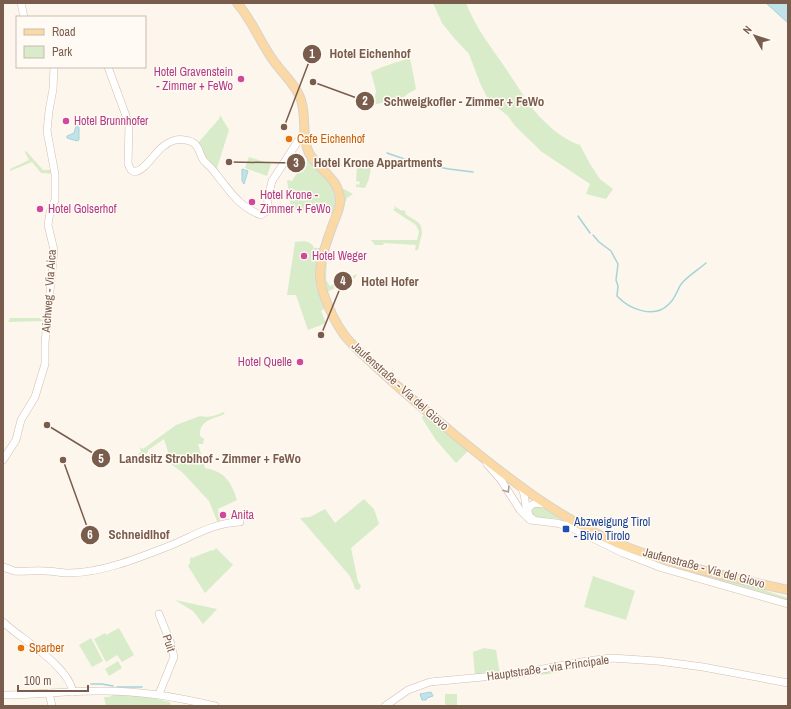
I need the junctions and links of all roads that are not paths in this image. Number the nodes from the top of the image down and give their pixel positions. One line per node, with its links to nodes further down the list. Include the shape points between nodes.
1 (21, 3): 3 (street)
2 (237, 3): 6 (main road, Jaufenstraße - Via del Giovo, via 300,98)
3 (24, 16)
4 (54, 68): 8 (street, Aichweg - Via Aica, via 47,131 55,180 55,200 48,225 54,250 45,364 35,398 21,420 16,440)
5 (108, 68): 6 (street, via 129,124 127,160 132,171 140,171 166,144 178,140 191,142 197,146 203,160 233,196 261,215 267,211 272,181 298,141)
6 (304, 138): 7 (main road, Jaufenstraße - Via del Giovo, via 312,156 338,190 340,199 321,272 322,292 335,319 347,338 360,351)
7 (473, 450): 9 (main road, Jaufenstraße - Via del Giovo); 11 (street, one-way to 11, via 501,480)
8 (3, 460)
9 (526, 492): 10 (main road, Jaufenstraße - Via del Giovo); 11 (street, via 518,499); 12 (street)
10 (545, 504): 12 (street, via 532,504); 16 (main road, Jaufenstraße - Via del Giovo, via 604,536 639,551)
11 (520, 510): 13 (street, via 528,519)
12 (528, 514): 13 (street)
13 (537, 521): 17 (street, via 568,526 623,553 682,574)
14 (240, 522): 15 (street, via 214,526 152,553 96,569 68,573 44,570 14,571)
15 (3, 566)
16 (788, 590)
17 (788, 604)
18 (159, 614): 23 (street, Puit, via 174,657)
19 (3, 622): 21 (street, via 28,640 59,669 72,686)
20 (788, 683): 27 (street, Hauptstraße - via Principale, via 703,667 611,658 515,674 430,682 408,690)
21 (73, 692): 22 (street); 23 (street)
22 (49, 694): 24 (street); 25 (street)
23 (159, 694): 26 (street)
24 (3, 695)
25 (52, 706)
26 (215, 706)
27 (385, 706)

